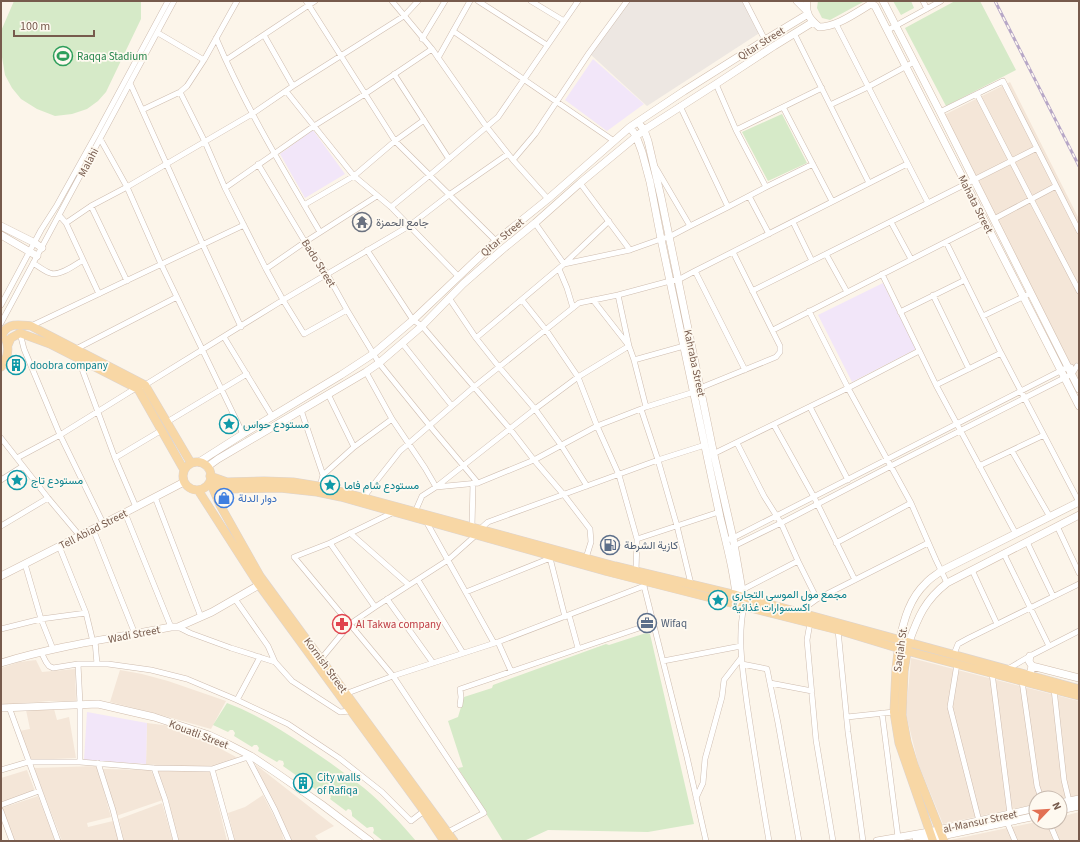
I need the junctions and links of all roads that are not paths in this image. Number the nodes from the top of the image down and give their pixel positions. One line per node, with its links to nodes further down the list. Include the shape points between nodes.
1 (168, 1): 131 (street, Malahi)
2 (174, 1): 30 (street, Malahi)
3 (237, 1): 33 (street)
4 (315, 1): 20 (street)
5 (392, 1): 23 (street)
6 (418, 1): 23 (street)
7 (445, 1): 34 (street)
8 (470, 1): 28 (street)
9 (478, 1): 36 (street)
10 (532, 1): 24 (street)
11 (578, 1): 24 (street)
12 (627, 1): 59 (street)
13 (745, 1): 35 (street)
14 (797, 1): 22 (main road)
15 (807, 1): 22 (main road)
16 (883, 1): 27 (main road, Mahata Street)
17 (923, 1): 21 (street)
18 (941, 1): 21 (street)
19 (871, 2): 26 (main road); 29 (main road, Mahata Street)
20 (307, 3): 32 (street); 38 (street)
21 (927, 9): 27 (street)
22 (807, 12): 25 (main road); 35 (main road, Qitar Street)
23 (404, 16): 34 (street); 38 (street)
24 (564, 21): 36 (street)
25 (813, 22): 26 (main road, via 820,27); 31 (main road, Qitar Street)
26 (836, 24): 51 (street)
27 (896, 26): 29 (street); 42 (main road, Mahata Street)
28 (453, 30): 39 (street); 46 (street)
29 (888, 30): 43 (main road, Mahata Street)
30 (158, 33): 40 (street); 48 (street, Malahi)
31 (794, 33): 47 (main road, Qitar Street); 52 (street)
32 (264, 35): 41 (street); 50 (street)
33 (216, 38): 40 (street); 41 (street)
34 (422, 38): 37 (street)
35 (765, 40): 44 (main road, Qitar Street)
36 (548, 45): 46 (street)
37 (432, 49): 39 (street); 45 (street)
38 (341, 56): 50 (street); 56 (street)
39 (438, 58): 69 (street)
40 (204, 60): 55 (street)
41 (226, 60): 65 (street)
42 (914, 62): 43 (street); 64 (main road, Mahata Street)
43 (906, 66): 51 (street); 94 (main road, Mahata Street)
44 (716, 71): 47 (main road); 54 (main road, Qitar Street)
45 (394, 74): 56 (street); 66 (street)
46 (524, 80): 59 (street); 69 (street, via 498,117)
47 (722, 80): 49 (main road, Qitar Street)
48 (130, 83): 63 (street); 74 (street, Malahi)
49 (716, 84): 58 (main road, Qitar Street); 72 (street)
50 (293, 86): 53 (street)
51 (868, 87): 60 (street); 88 (street)
52 (822, 88): 60 (street); 62 (street)
53 (286, 91): 65 (street); 68 (street)
54 (684, 91): 58 (main road); 67 (main road, Qitar Street)
55 (180, 92): 63 (street); 77 (street)
56 (365, 94): 68 (street); 75 (street)
57 (977, 94): 64 (street); 78 (street, via 1003,81); 83 (street)
58 (691, 100): 61 (main road, Qitar Street)
59 (556, 102): 76 (street); 82 (street, via 535,134)
60 (830, 105): 93 (street)
61 (680, 106): 71 (main road, Qitar Street); 109 (street)
62 (783, 107): 72 (street); 87 (street)
63 (142, 110): 85 (street)
64 (940, 112): 91 (main road, Mahata Street)
65 (252, 114): 77 (street); 79 (street)
66 (424, 120): 75 (street); 81 (street)
67 (638, 121): 70 (main road, Qitar Street); 71 (main road, Kahraba Street)
68 (314, 126): 79 (street); 89 (street)
69 (486, 126): 80 (street); 81 (street)
70 (630, 127): 73 (main road, Kahraba Street); 76 (main road, Qitar Street)
71 (644, 130): 73 (main road, Qitar Street); 84 (main road, Kahraba Street)
72 (736, 130): 97 (street)
73 (636, 136): 92 (main road, Qitar Street); 127 (main road, Kahraba Street, via 650,182)
74 (100, 140): 96 (street); 110 (street, Malahi)
75 (395, 141): 89 (street); 90 (street)
76 (614, 141): 102 (main road, Qitar Street)
77 (205, 142): 85 (street); 98 (street)
78 (1037, 148): 83 (street); 95 (street)
79 (274, 153): 86 (street); 106 (street)
80 (508, 154): 82 (street); 99 (street)
81 (449, 159): 90 (street)
82 (513, 160): 102 (street)
83 (1011, 161): 91 (street); 103 (street)
84 (653, 163): 121 (street); 126 (main road, Kahraba Street)
85 (166, 164): 96 (street); 132 (street)
86 (258, 164): 98 (street); 129 (street, Bado Street)
87 (813, 164): 97 (street); 104 (street)
88 (907, 164): 93 (street); 105 (street)
89 (354, 176): 100 (street); 106 (street)
90 (430, 176): 99 (street); 108 (street)
91 (974, 179): 94 (street); 111 (main road, Mahata Street)
92 (580, 183): 112 (street); 117 (main road, Qitar Street)
93 (869, 183): 104 (street)
94 (965, 184): 105 (street); 116 (main road, Mahata Street)
95 (1056, 186): 103 (street); 122 (street)
96 (127, 187): 107 (street); 144 (street)
97 (766, 187): 101 (street)
98 (225, 188): 118 (street)
99 (449, 195): 120 (street); 128 (street)
100 (378, 196): 108 (street); 123 (street)
101 (749, 196): 109 (street); 124 (street)
102 (548, 199): 128 (main road, Qitar Street)
103 (1031, 200): 111 (street); 157 (street)
104 (832, 202): 114 (street)
105 (928, 203): 115 (street)
106 (304, 205): 123 (street)
107 (91, 206): 113 (street); 154 (street)
108 (391, 207): 120 (street)
109 (728, 207): 121 (street)
110 (59, 215): 113 (street); 133 (street, Malahi)
111 (994, 219): 159 (main road, Mahata Street)
112 (609, 221): 135 (street); 145 (street)
113 (66, 222): 141 (street)
114 (793, 222): 124 (street); 142 (street)
115 (891, 222): 138 (street); 140 (street)
116 (985, 222): 130 (street); 164 (main road, Mahata Street)
117 (535, 223): 145 (street); 165 (main road, Qitar Street)
118 (244, 225): 132 (street); 146 (street)
119 (1, 226): 131 (main road)
120 (409, 226): 134 (street); 151 (street)
121 (690, 226): 126 (street)
122 (1079, 231)
123 (320, 232): 129 (street)
124 (769, 234): 137 (street)
125 (1, 235): 136 (main road)
126 (669, 237): 127 (street); 152 (main road, Kahraba Street)
127 (661, 239): 135 (street); 155 (main road, Kahraba Street)
128 (496, 241): 151 (main road, Qitar Street)
129 (305, 242): 146 (street); 149 (street, Bado Street)
130 (946, 242): 140 (street); 153 (street)
131 (35, 243): 133 (main road); 136 (street, Malahi)
132 (203, 245): 144 (street); 178 (street)
133 (42, 248): 139 (street, Malahi)
134 (367, 250): 149 (street); 175 (street)
135 (630, 250): 145 (street)
136 (30, 251): 139 (main road); 169 (street, Malahi)
137 (733, 252): 148 (street); 156 (street)
138 (826, 254): 142 (street); 158 (street)
139 (37, 256): 143 (street, Malahi)
140 (911, 259): 150 (street)
141 (83, 260): 143 (street, via 57,274 51,274); 160 (street)
142 (812, 261): 156 (street)
143 (33, 263): 176 (street, Malahi)
144 (161, 264): 154 (street); 163 (street)
145 (564, 264): 147 (street)
146 (266, 269): 166 (street)
147 (559, 269): 167 (street); 170 (street)
148 (695, 271): 152 (street); 203 (street)
149 (327, 274): 166 (street); 171 (street, Bado Street)
150 (882, 274): 158 (street); 173 (street)
151 (458, 276): 175 (main road, Qitar Street)
152 (678, 280): 155 (street); 216 (main road, Kahraba Street)
153 (964, 280): 162 (street); 174 (street)
154 (127, 281): 160 (street)
155 (670, 281): 161 (street); 190 (main road, Kahraba Street)
156 (752, 291): 181 (street)
157 (1079, 291)
158 (847, 292): 172 (street)
159 (1030, 292): 164 (street); 201 (main road, Mahata Street)
160 (99, 294): 177 (street)
161 (618, 295): 168 (street); 189 (street)
162 (933, 295): 173 (street); 202 (street)
163 (177, 297): 191 (street); 193 (street)
164 (1023, 297): 174 (street); 204 (main road, Mahata Street)
165 (448, 298): 179 (main road, Qitar Street); 185 (street)
166 (283, 300): 171 (street, via 304,334); 178 (street)
167 (522, 300): 180 (street); 185 (street)
168 (593, 300): 170 (street, via 579,303); 189 (street)
169 (1, 304)
170 (573, 308): 180 (street)
171 (347, 310): 195 (street, Bado Street)
172 (810, 311): 181 (street); 213 (street)
173 (900, 312): 192 (street)
174 (983, 316): 194 (street)
175 (413, 320): 179 (street); 195 (main road, Qitar Street)
176 (1, 323)
177 (31, 326): 182 (main road, via 14,324); 186 (main road)
178 (241, 326): 184 (street)
179 (422, 326): 187 (main road, Qitar Street); 212 (street)
180 (546, 330): 200 (street); 208 (street)
181 (773, 330): 203 (street, via 780,352 776,357)
182 (2, 332): 188 (main road)
183 (20, 333): 186 (main road); 188 (main road, via 11,338); 240 (street, via 24,349)
184 (224, 337): 191 (street); 206 (street)
185 (476, 338): 200 (street)
186 (52, 341): 193 (main road)
187 (402, 343): 197 (main road, Qitar Street); 222 (street)
188 (8, 345): 199 (main road, via 8,354)
189 (629, 346): 196 (street); 208 (street)
190 (684, 346): 196 (street); 216 (main road, Kahraba Street)
191 (202, 350): 211 (street); 214 (street)
192 (919, 351): 210 (street); 213 (street)
193 (75, 353): 211 (main road); 228 (street)
194 (1001, 353): 202 (street); 217 (street)
195 (373, 354): 197 (street, Bado Street); 219 (main road, Qitar Street)
196 (634, 360): 225 (street)
197 (379, 363): 205 (main road, Qitar Street); 234 (street, Bado Street)
198 (1078, 366): 201 (street); 207 (street)
199 (1, 367)
200 (499, 367): 212 (street); 227 (street)
201 (1068, 367): 204 (street); 207 (main road, Mahata Street)
202 (969, 369): 210 (street)
203 (745, 370): 216 (street)
204 (1061, 371): 209 (main road, Mahata Street); 217 (street)
205 (366, 372): 218 (main road, Qitar Street); 230 (street)
206 (247, 374): 214 (street); 229 (street)
207 (1072, 374): 209 (street); 215 (main road, Mahata Street)
208 (578, 377): 227 (street); 235 (street)
209 (1064, 378): 220 (street); 223 (main road, Mahata Street)
210 (936, 385): 232 (street)
211 (141, 387): 228 (street); 231 (main road); 236 (main road)
212 (474, 388): 222 (street); 237 (street)
213 (848, 388): 224 (street); 252 (street)
214 (221, 389): 231 (street); 239 (street)
215 (1079, 389)
216 (697, 390): 225 (street); 246 (main road, Kahraba Street); 249 (main road, Kahraba Street)
217 (1021, 392): 220 (street); 232 (street)
218 (328, 394): 221 (main road, Qitar Street); 247 (street)
219 (307, 395): 221 (main road); 229 (main road, Qitar Street)
220 (1025, 399): 238 (street); 241 (street)
221 (312, 403): 226 (main road, Qitar Street)
222 (452, 406): 234 (street)
223 (1079, 406)
224 (810, 407): 233 (street); 266 (street)
225 (644, 408): 235 (street); 254 (street)
226 (301, 410): 260 (main road, Qitar Street); 262 (street)
227 (535, 410): 237 (street); 245 (street)
228 (97, 412): 240 (street); 251 (street)
229 (272, 416): 239 (main road, Qitar Street)
230 (392, 419): 244 (street); 247 (street)
231 (167, 422): 255 (main road)
232 (957, 424): 238 (street); 252 (street)
233 (774, 425): 243 (street); 275 (street)
234 (430, 426): 244 (street); 257 (street, Bado Street)
235 (597, 426): 245 (street); 263 (street)
236 (162, 430): 251 (street); 261 (main road)
237 (510, 430): 253 (street); 257 (street)
238 (960, 431): 258 (street); 259 (street)
239 (243, 434): 255 (main road, Qitar Street)
240 (60, 435): 250 (street); 291 (street)
241 (1044, 435): 248 (street); 278 (street)
242 (1, 438): 250 (street)
243 (737, 443): 249 (street); 287 (street)
244 (408, 444): 271 (street); 277 (street)
245 (561, 445): 253 (street); 270 (street)
246 (705, 445): 249 (main road, Kahraba Street); 254 (street)
247 (354, 447): 262 (street)
248 (1012, 450): 259 (street); 288 (street)
249 (710, 456): 284 (main road, Kahraba Street); 300 (main road, Kahraba Street)
250 (17, 458): 256 (street)
251 (115, 458): 281 (street)
252 (887, 459): 258 (street); 266 (street)
253 (534, 460): 268 (street); 273 (street)
254 (658, 460): 263 (street); 293 (street)
255 (195, 463): 260 (main road); 261 (main road)
256 (23, 466): 265 (street); 276 (street)
257 (463, 466): 268 (street, Bado Street); 271 (street)
258 (891, 466): 279 (street); 280 (street)
259 (979, 466): 298 (street)
260 (207, 467): 264 (main road)
261 (184, 470): 267 (main road)
262 (323, 475): 269 (street)
263 (619, 475): 270 (street); 301 (street)
264 (210, 479): 269 (main road, via 227,482 293,482); 272 (main road, via 205,487); 282 (main road, via 218,487 227,489 280,488 317,492); 366 (main road, Kornish Street, via 220,505 260,576)
265 (1, 480)
266 (848, 480): 275 (street)
267 (184, 482): 272 (main road, via 190,488); 274 (main road, Tell Abiad Street)
268 (476, 483): 271 (street); 296 (street)
269 (320, 486): 277 (main road)
270 (587, 486): 273 (street)
271 (436, 487): 283 (street, via 422,496)
272 (198, 490): 326 (main road, Kornish Street)
273 (564, 495): 296 (street, via 488,522); 311 (street, via 590,529 591,542)
274 (155, 497): 281 (main road, Tell Abiad Street); 340 (street)
275 (814, 497): 280 (street); 287 (street)
276 (48, 498): 292 (street); 299 (street)
277 (363, 498): 283 (main road)
278 (1079, 502): 288 (main road, Saqiah St.)
279 (911, 503): 303 (street); 306 (street)
280 (817, 504): 290 (street); 303 (street)
281 (136, 507): 285 (main road, Tell Abiad Street)
282 (394, 512): 289 (main road); 297 (street)
283 (415, 512): 296 (main road)
284 (719, 512): 293 (street); 302 (main road, Kahraba Street)
285 (125, 513): 291 (main road, Tell Abiad Street); 346 (street)
286 (1079, 515): 294 (main road, Saqiah St.)
287 (776, 516): 290 (street); 300 (street)
288 (1050, 517): 298 (main road, Saqiah St.)
289 (426, 521): 296 (main road); 312 (street)
290 (781, 523): 308 (street); 313 (street)
291 (104, 525): 295 (main road, Tell Abiad Street)
292 (1, 526)
293 (677, 526): 301 (street); 324 (street)
294 (1057, 526): 304 (main road, Saqiah St.); 317 (street)
295 (93, 529): 299 (main road, Tell Abiad Street); 350 (street)
296 (476, 530): 310 (main road); 311 (main road); 312 (street)
297 (350, 533): 305 (street); 327 (street)
298 (1016, 534): 316 (main road, Saqiah St.)
299 (80, 536): 307 (main road, Tell Abiad Street)
300 (733, 538): 302 (street); 308 (main road, Kahraba Street)
301 (637, 539): 318 (street)
302 (726, 540): 308 (main road, Kahraba Street)
303 (836, 542): 321 (street)
304 (1027, 542): 309 (main road, Saqiah St.); 330 (street)
305 (330, 543): 335 (street); 344 (street, via 294,557)
306 (928, 543): 316 (street); 321 (street)
307 (59, 546): 314 (main road, Tell Abiad Street); 337 (street)
308 (731, 547): 329 (main road, Kahraba Street)
309 (1004, 554): 315 (main road, Saqiah St.); 336 (street)
310 (552, 557): 318 (main road); 328 (street); 339 (street)
311 (586, 558): 318 (main road)
312 (448, 560): 320 (street); 328 (street)
313 (798, 561): 329 (street); 333 (street)
314 (25, 564): 319 (main road, Tell Abiad Street); 341 (street)
315 (972, 570): 323 (main road, Saqiah St.); 345 (street)
316 (941, 572): 323 (street); 351 (main road, Saqiah St., via 926,582 914,597 904,620)
317 (1079, 573)
318 (635, 575): 322 (main road)
319 (1, 576)
320 (418, 580): 327 (street); 362 (street)
321 (855, 580): 333 (street)
322 (648, 581): 324 (main road); 334 (main road); 339 (street); 342 (street)
323 (947, 583): 353 (main road, Saqiah St., via 925,606)
324 (691, 584): 329 (main road)
325 (1079, 584): 330 (street)
326 (259, 585): 331 (main road, Wadi Street); 387 (main road, Kornish Street)
327 (409, 585): 332 (street)
328 (466, 592): 354 (street)
329 (741, 594): 334 (main road, Kahraba Street); 338 (main road)
330 (1053, 596): 336 (street)
331 (235, 599): 340 (main road, Wadi Street); 369 (street, via 268,646)
332 (387, 599): 335 (street); 371 (street)
333 (817, 599): 338 (street)
334 (740, 606): 343 (main road); 355 (street)
335 (375, 607): 344 (street)
336 (1031, 608): 345 (street); 356 (street)
337 (86, 612): 341 (street); 352 (street)
338 (799, 612): 351 (main road)
339 (567, 616): 354 (street); 357 (street)
340 (201, 617): 346 (main road, Wadi Street)
341 (42, 619): 347 (street); 359 (street)
342 (654, 623): 357 (street); 367 (street)
343 (810, 623): 348 (main road); 386 (street, via 807,640)
344 (350, 624): 366 (street); 380 (street)
345 (997, 624): 363 (street, via 958,644)
346 (174, 627): 350 (main road, Wadi Street); 365 (street)
347 (1, 629)
348 (838, 630): 358 (main road); 397 (street)
349 (1079, 631): 356 (street)
350 (135, 634): 352 (main road, Wadi Street)
351 (900, 639): 353 (main road); 358 (main road, Saqiah St.)
352 (94, 642): 359 (main road, Wadi Street); 373 (street)
353 (909, 642): 360 (main road, Saqiah St.); 363 (main road)
354 (496, 643): 362 (street); 377 (street)
355 (741, 646): 367 (street); 368 (street)
356 (1049, 646): 364 (street)
357 (578, 648): 377 (street)
358 (898, 648): 360 (main road); 395 (main road, Saqiah St.)
359 (53, 649): 361 (main road, Wadi Street)
360 (907, 650): 374 (main road); 422 (main road, Saqiah St., via 902,715 907,742)
361 (41, 652): 370 (main road, Wadi Street); 372 (street, via 53,668)
362 (464, 653): 371 (street)
363 (954, 654): 376 (main road)
364 (1030, 656): 375 (main road); 376 (street)
365 (260, 657): 369 (street); 389 (street)
366 (321, 659): 387 (main road, Kornish Street)
367 (663, 661): 407 (street)
368 (742, 661): 383 (street, via 767,669); 407 (street, via 724,680 722,697 704,760 704,783); 435 (street, via 756,769)
369 (275, 662): 394 (street, via 298,685 340,712)
370 (1, 663)
371 (433, 663): 380 (street)
372 (78, 664): 373 (street); 390 (street)
373 (97, 664): 389 (street, via 150,670 187,680)
374 (957, 664): 378 (main road); 418 (street, via 950,707)
375 (1032, 666): 379 (main road); 381 (main road)
376 (1008, 669): 379 (main road)
377 (511, 671): 391 (street, via 460,688)
378 (992, 673): 382 (main road); 416 (street)
379 (1030, 675): 385 (main road)
380 (393, 676): 387 (street); 421 (street, via 484,813)
381 (1079, 678)
382 (1022, 681): 384 (main road); 405 (street)
383 (770, 683): 386 (street); 436 (street)
384 (1054, 689): 388 (main road); 409 (street, via 1064,780)
385 (1079, 689)
386 (812, 691): 437 (street, via 816,740)
387 (343, 695): 394 (main road, Kornish Street); 421 (main road, Kornish Street)
388 (1079, 696)
389 (237, 700): 415 (street, via 288,724 339,758 382,792 411,821)
390 (80, 704): 392 (main road, Kouatli Street); 398 (main road, Kouatli Street, via 98,704 154,717 209,735); 400 (street)
391 (460, 705)
392 (9, 707): 393 (main road, Kouatli Street); 399 (street)
393 (1, 708)
394 (350, 711): 415 (main road, Kornish Street)
395 (894, 712): 396 (street); 423 (main road, Saqiah St., via 899,743)
396 (882, 713): 397 (street); 424 (street)
397 (847, 717): 438 (street)
398 (249, 757): 403 (street); 430 (street); 431 (main road, Kouatli Street, via 298,788)
399 (28, 762): 400 (street); 404 (street); 406 (street)
400 (80, 762): 401 (street)
401 (98, 763): 402 (street); 427 (street)
402 (154, 768): 403 (street); 428 (street)
403 (212, 769): 429 (street)
404 (1, 770)
405 (1038, 790)
406 (39, 791): 410 (street); 426 (street)
407 (696, 798): 434 (street)
408 (1079, 799): 409 (main road)
409 (1070, 801)
410 (1, 806)
411 (1079, 806): 412 (main road)
412 (1068, 808)
413 (1028, 810): 416 (main road, al-Mansur Street)
414 (1, 811): 425 (street)
415 (424, 811): 432 (main road, Kornish Street)
416 (1010, 814): 418 (main road, al-Mansur Street)
417 (1028, 818): 419 (main road, al-Mansur Street)
418 (979, 821): 422 (main road, al-Mansur Street)
419 (1007, 822): 422 (main road, al-Mansur Street); 441 (street)
420 (1052, 830): 442 (street)
421 (448, 832): 433 (main road, Kornish Street)
422 (942, 835): 423 (main road, al-Mansur Street)
423 (931, 837): 424 (main road, al-Mansur Street); 440 (main road, al-Mansur Street)
424 (898, 839): 439 (main road, al-Mansur Street)
425 (12, 841)
426 (58, 841)
427 (121, 841)
428 (176, 841)
429 (232, 841)
430 (289, 841)
431 (370, 841)
432 (444, 841)
433 (454, 841)
434 (706, 841)
435 (769, 841)
436 (799, 841)
437 (833, 841)
438 (863, 841)
439 (877, 841)
440 (916, 841)
441 (1015, 841)
442 (1057, 841)

